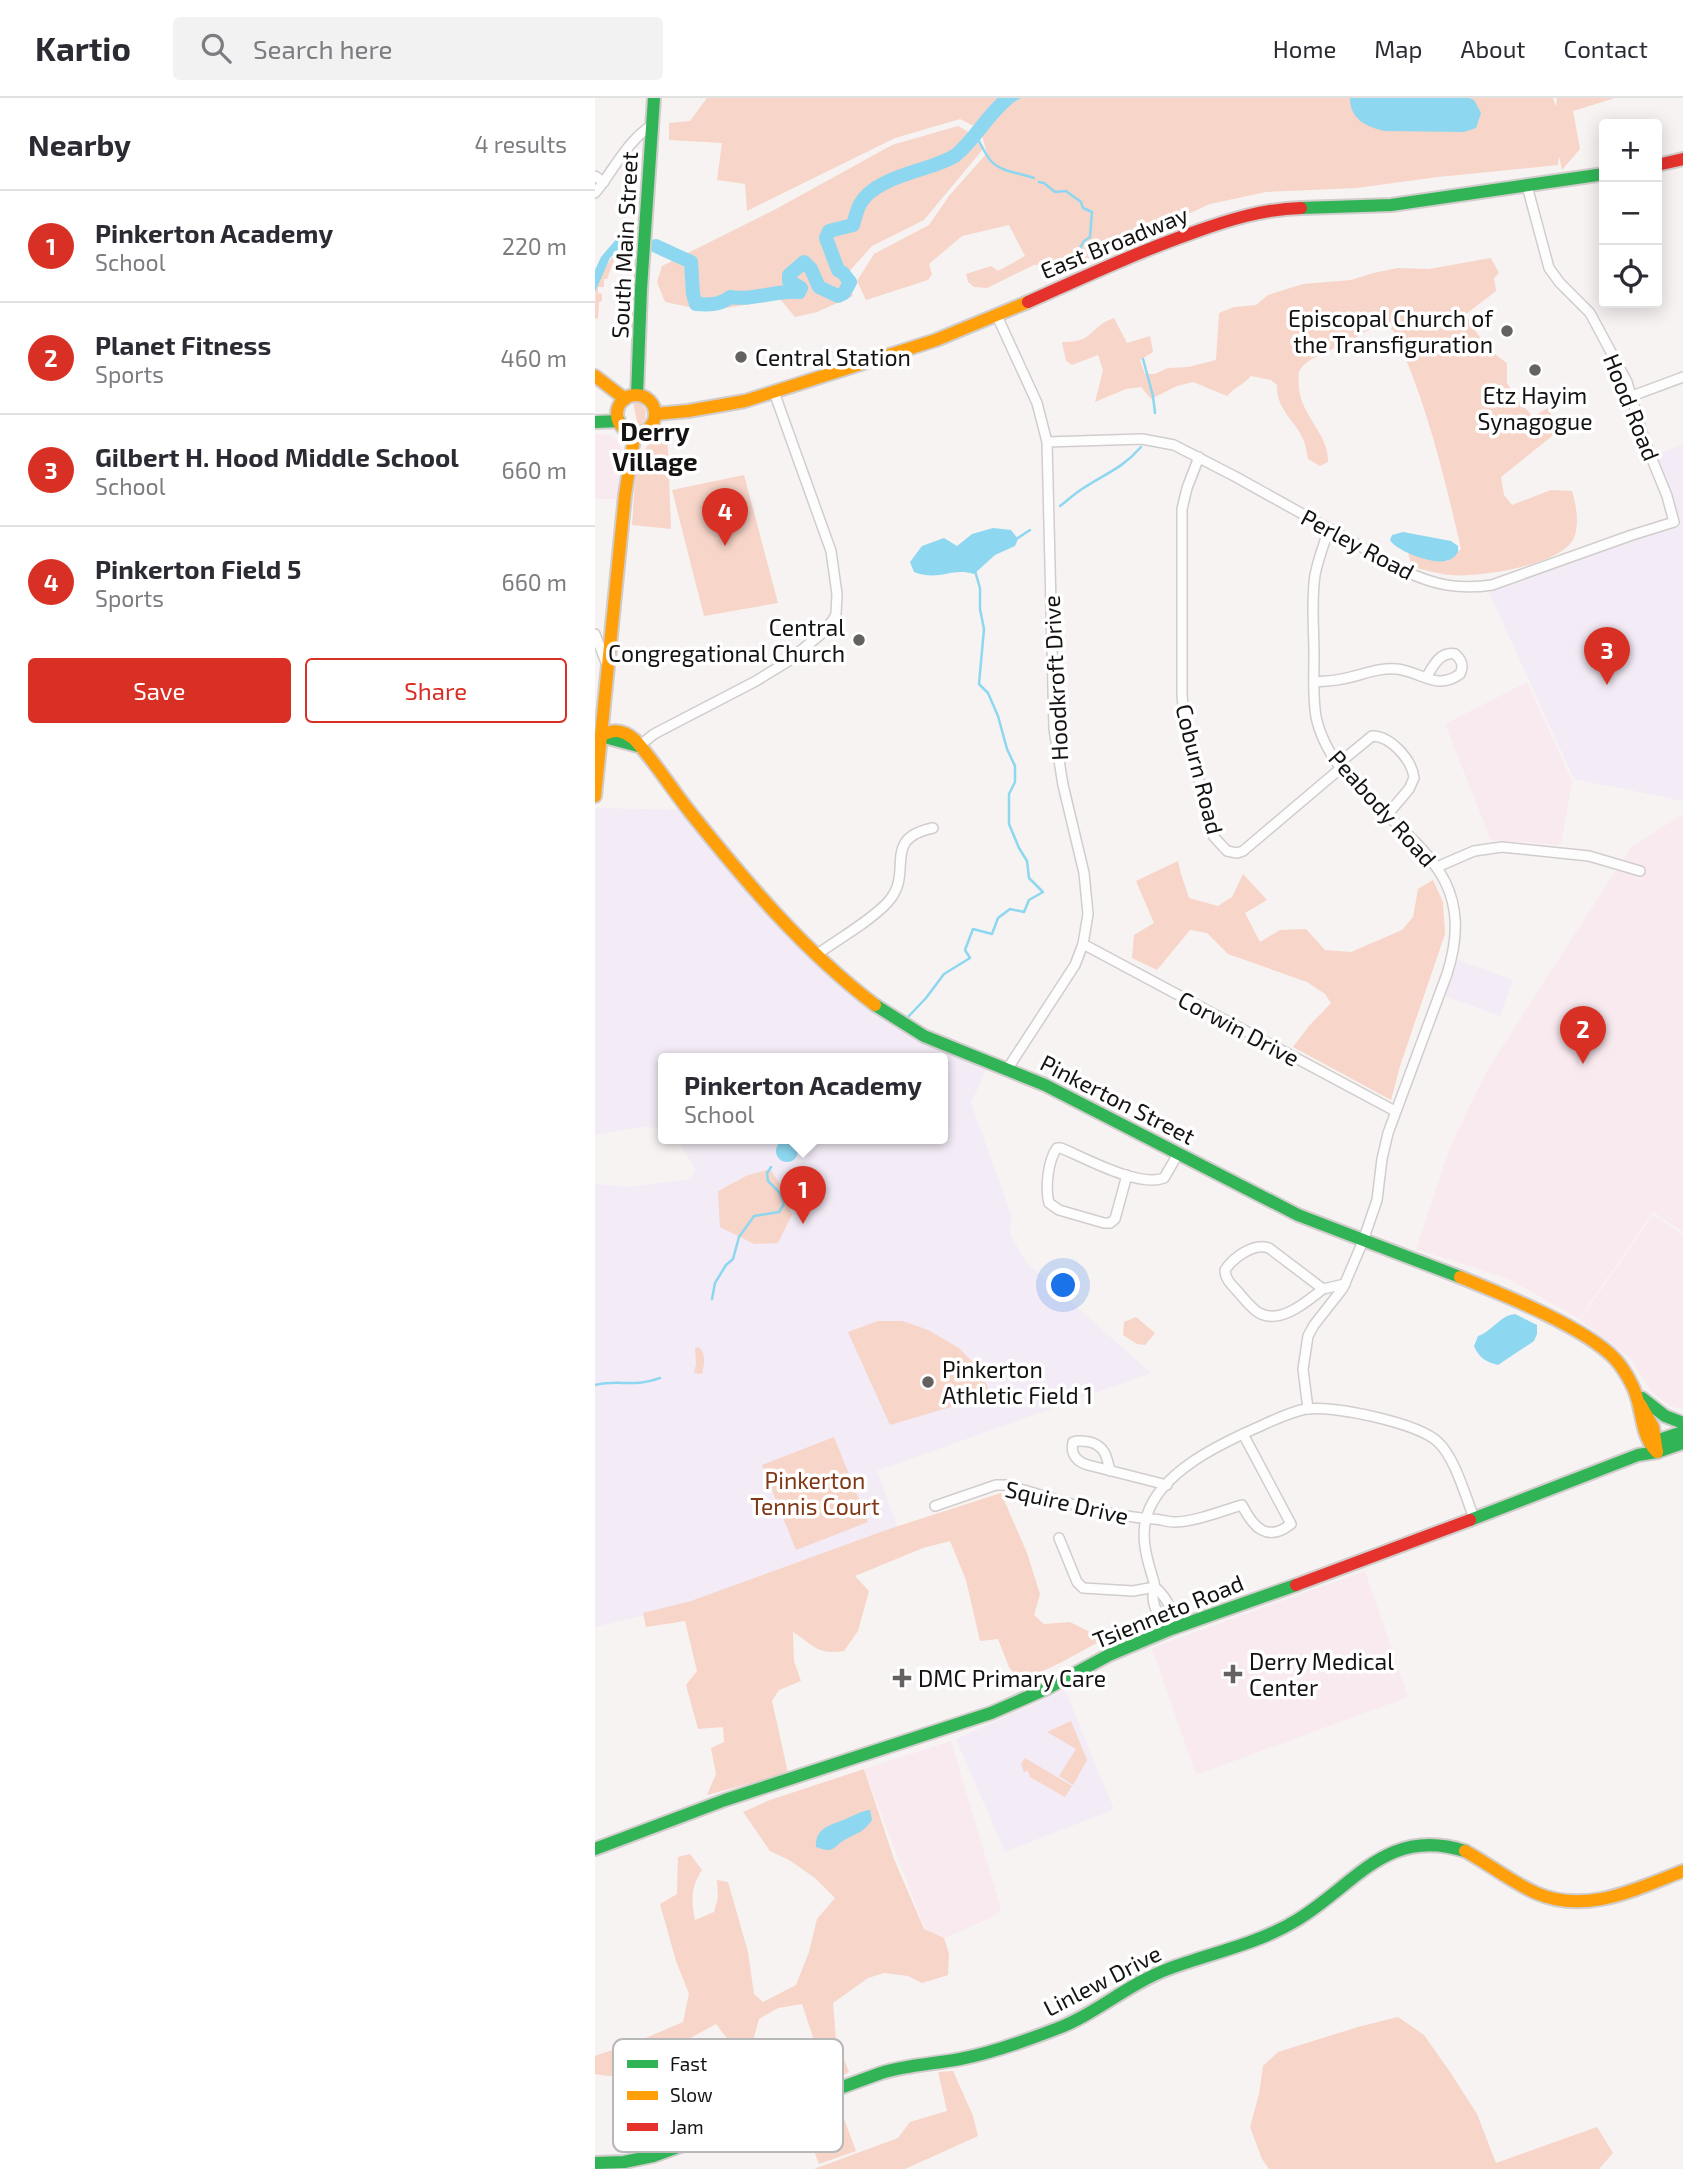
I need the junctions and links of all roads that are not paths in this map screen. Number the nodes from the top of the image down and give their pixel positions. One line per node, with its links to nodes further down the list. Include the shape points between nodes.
1 (654, 98): 2 (street, South Main Street)
2 (652, 125): 7 (street, via 629,146); 15 (street, South Main Street)
3 (1683, 159): 4 (street)
4 (1662, 164)
5 (1599, 175): 8 (street, East Broadway)
6 (595, 176): 7 (street)
7 (604, 182): 9 (street)
8 (1527, 186): 10 (street, East Broadway, via 1391,205 1285,208 1238,216 1132,255); 14 (street, Hood Road, via 1549,268 1593,319)
9 (595, 193)
10 (997, 316): 13 (street, East Broadway); 20 (street, Hoodkroft Drive, via 1034,395)
11 (595, 376): 15 (street)
12 (1683, 377): 14 (street)
13 (774, 392): 16 (street, East Broadway, via 745,401); 29 (street, via 831,551 837,594 833,620 781,666)
14 (1632, 396): 22 (street, Hood Road)
15 (631, 397): 16 (street, via 649,399); 17 (street, via 618,409)
16 (655, 414): 19 (street, via 650,427)
17 (619, 421): 18 (street); 19 (street)
18 (595, 422)
19 (635, 432): 25 (street)
20 (1047, 442): 21 (street, Perley Road, via 1154,440); 36 (street, Hoodkroft Drive, via 1054,729 1087,888)
21 (1199, 457): 23 (street, Perley Road); 30 (street, Coburn Road, via 1182,509 1182,695 1185,728 1214,837 1227,851 1243,851)
22 (1674, 522): 23 (street, Perley Road, via 1474,588 1418,577)
23 (1329, 529): 27 (street, Peabody Road, via 1314,585)
24 (595, 634): 25 (street)
25 (609, 668): 28 (street)
26 (1426, 678): 27 (street, via 1391,669)
27 (1314, 682): 30 (street, Peabody Road, via 1319,730)
28 (598, 735): 29 (street, Pinkerton Street, via 610,730 623,732); 31 (street)
29 (639, 746): 37 (street, Pinkerton Street, via 711,837)
30 (1339, 766): 32 (street, Peabody Road); 32 (street, Coburn Road, via 1372,736 1386,740 1410,763 1415,778)
31 (595, 796)
32 (1387, 815): 34 (street, Peabody Road)
33 (933, 828): 37 (street, via 909,836 903,847 898,889 887,904)
34 (1437, 867): 35 (street, via 1495,847 1589,856); 39 (street, Peabody Road, via 1455,909 1454,945)
35 (1640, 871)
36 (1083, 944): 38 (street, Hoodkroft Drive, via 1075,965); 39 (street, Corwin Drive)
37 (816, 955): 38 (street, Pinkerton Street, via 866,1000 908,1027)
38 (1008, 1068): 40 (street, Pinkerton Street)
39 (1395, 1111): 42 (street, Peabody Road, via 1377,1200)
40 (1178, 1154): 41 (street, via 1161,1180); 42 (street, Pinkerton Street, via 1299,1215)
41 (1127, 1175): 41 (street, via 1057,1148 1052,1155 1048,1203 1111,1223)
42 (1363, 1241): 43 (street, Peabody Road); 45 (street, Pinkerton Street, via 1508,1297 1582,1334 1616,1360)
43 (1345, 1284): 44 (street); 46 (street, Peabody Road, via 1308,1336 1303,1369)
44 (1323, 1289): 44 (street, via 1287,1312 1268,1316 1251,1306 1227,1279 1225,1270 1252,1248 1265,1246)
45 (1637, 1397): 47 (street); 51 (street, Pinkerton Street, via 1652,1424)
46 (1308, 1409): 49 (street); 55 (street, via 1369,1416 1435,1438 1450,1459)
47 (1683, 1423)
48 (1683, 1432): 51 (street, Tsienneto Road)
49 (1243, 1434): 53 (street, via 1198,1458); 56 (street, Squire Drive, via 1291,1524 1288,1527 1274,1532 1259,1529 1242,1505 1181,1522)
50 (1683, 1443): 51 (street, Tsienneto Road)
51 (1654, 1446): 55 (street, Tsienneto Road)
52 (1110, 1471): 52 (street, via 1099,1446 1073,1442 1079,1461); 53 (street)
53 (1167, 1485): 56 (street)
54 (935, 1506): 56 (street, Squire Drive, via 1007,1485 1072,1506)
55 (1473, 1518): 59 (street, Tsienneto Road)
56 (1146, 1519): 58 (street, via 1145,1551)
57 (1059, 1538): 58 (street, via 1083,1588 1133,1591)
58 (1155, 1587): 59 (street, via 1173,1613)
59 (1171, 1629): 60 (street, Tsienneto Road, via 991,1713 725,1800)
60 (595, 1849)
61 (1683, 1871): 62 (street, Linlew Drive, via 1617,1896 1572,1902 1529,1889 1468,1852 1437,1845 1405,1848 1367,1866 1321,1905 1285,1927 1146,1978 1072,2022 1004,2047 962,2059 915,2064)
62 (843, 2088)
63 (662, 2152): 64 (street, Linlew Drive, via 638,2160)
64 (595, 2163)

